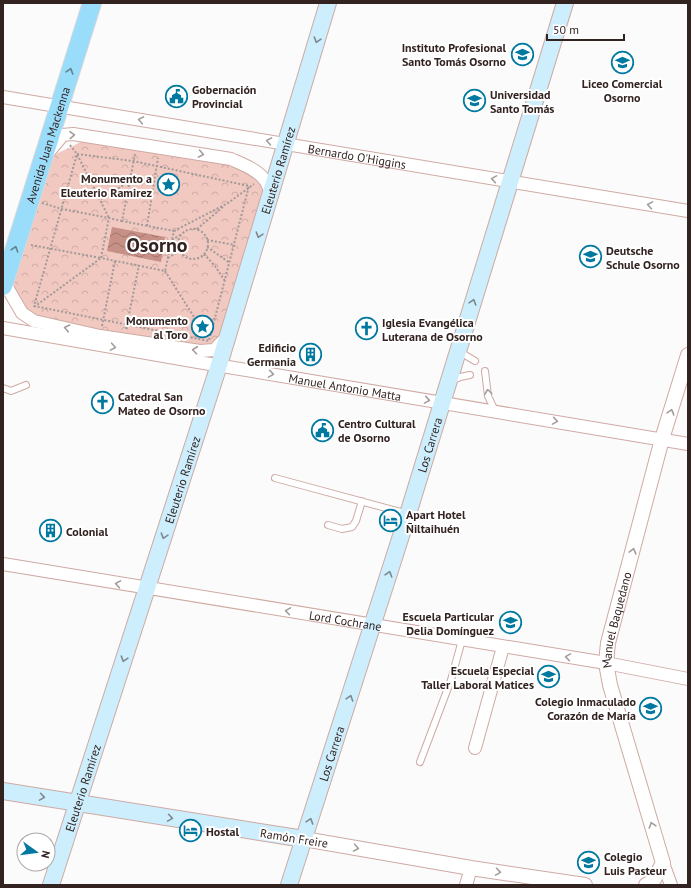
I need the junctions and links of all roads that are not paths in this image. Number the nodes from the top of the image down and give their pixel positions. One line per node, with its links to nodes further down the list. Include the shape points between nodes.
1 (92, 3): 5 (main road, Avenida Juan Mackenna, one-way to 1)
2 (328, 3): 6 (main road, Eleuterio Ramírez, one-way to 6)
3 (565, 3): 8 (main road, Los Carrera)
4 (3, 97): 5 (street, Bernardo O'Higgins)
5 (59, 106): 6 (street, Bernardo O'Higgins, one-way to 5); 7 (main road, Avenida Juan Mackenna)
6 (286, 144): 8 (street, Bernardo O'Higgins, one-way to 6); 9 (main road, Eleuterio Ramírez)
7 (43, 158): 9 (street, one-way to 9, via 63,136 73,134 138,143 231,159 244,164 265,179); 11 (main road, Avenida Juan Mackenna, one-way to 7)
8 (510, 182): 10 (street, Bernardo O'Higgins, one-way to 8); 13 (main road, Los Carrera, one-way to 8)
9 (271, 193): 14 (main road, Eleuterio Ramírez, one-way to 14, via 228,336)
10 (688, 211)
11 (4, 284): 14 (street, Manuel Antonio Matta, one-way to 11, via 100,336 34,321 22,313)
12 (3, 328): 14 (street, Manuel Antonio Matta, one-way to 14)
13 (460, 347): 16 (lane, via 465,355); 19 (main road, Los Carrera)
14 (214, 352): 22 (street, Manuel Antonio Matta, one-way to 22); 31 (main road, Eleuterio Ramírez, one-way to 31)
15 (688, 355): 24 (street, Manuel Baquedano, one-way to 15)
16 (475, 362)
17 (485, 371): 23 (lane, one-way to 17, via 488,396)
18 (470, 375): 19 (lane)
19 (448, 384): 22 (main road, Los Carrera)
20 (26, 385): 21 (lane, via 11,391)
21 (3, 388)
22 (443, 403): 23 (street, Manuel Antonio Matta); 28 (main road, Los Carrera)
23 (495, 411): 24 (street, Manuel Antonio Matta, one-way to 24)
24 (662, 439): 25 (street, Manuel Antonio Matta); 35 (street, Manuel Baquedano, one-way to 24, via 608,643)
25 (688, 444)
26 (275, 478): 27 (lane)
27 (362, 501): 28 (lane); 29 (lane, via 352,527 342,529)
28 (408, 514): 32 (main road, Los Carrera, one-way to 28)
29 (328, 525)
30 (3, 564): 31 (street, Lord Cochrane, one-way to 30)
31 (147, 588): 32 (street, Lord Cochrane, one-way to 31); 40 (main road, Eleuterio Ramírez, one-way to 40)
32 (373, 625): 33 (street, Lord Cochrane); 41 (main road, Los Carrera, one-way to 32)
33 (462, 640): 34 (street, Lord Cochrane); 38 (lane, via 449,686)
34 (503, 646): 35 (street, Lord Cochrane, one-way to 34); 37 (street)
35 (606, 663): 36 (street, Lord Cochrane); 42 (street, Manuel Baquedano, one-way to 35, via 610,685)
36 (688, 679)
37 (475, 748)
38 (420, 762)
39 (3, 791): 40 (main road, Ramón Freire, one-way to 40)
40 (77, 803): 41 (main road, Ramón Freire, one-way to 41); 44 (main road, Eleuterio Ramírez)
41 (304, 839): 43 (street, Ramón Freire, one-way to 43); 45 (main road, Los Carrera)
42 (663, 863): 48 (street, via 653,881); 49 (street, Manuel Baquedano)
43 (471, 868): 46 (street); 47 (street, Ramón Freire, one-way to 47)
44 (51, 885)
45 (289, 885)
46 (466, 885)
47 (584, 885)
48 (646, 885)
49 (671, 885)

